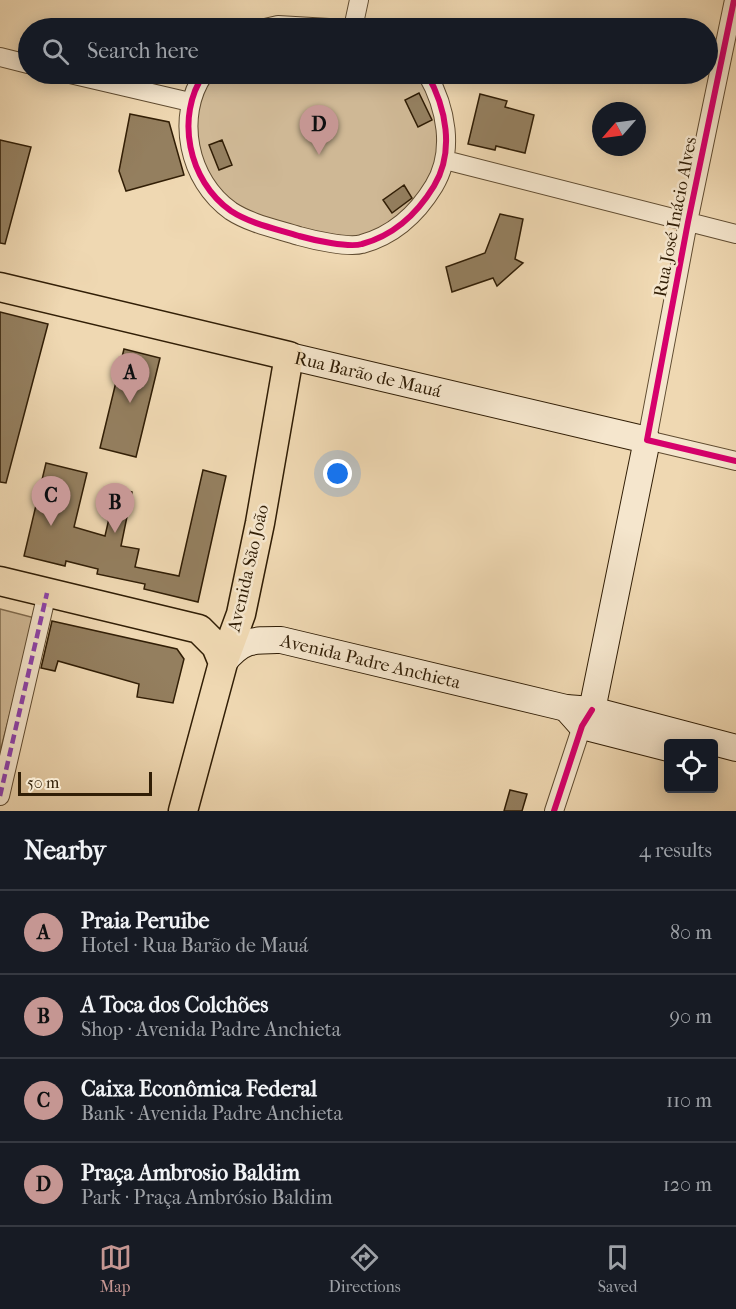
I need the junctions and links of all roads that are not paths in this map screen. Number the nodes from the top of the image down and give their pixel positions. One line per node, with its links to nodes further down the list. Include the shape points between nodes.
1 (359, 0): 3 (street)
2 (734, 0): 6 (street, Rua José Inácio Alves)
3 (355, 18)
4 (0, 57): 5 (street)
5 (18, 62)
6 (718, 77)
7 (113, 84): 11 (street)
8 (199, 84): 11 (street)
9 (432, 84): 12 (street, via 443,107)
10 (717, 84): 13 (street, Rua José Inácio Alves)
11 (190, 102): 12 (street, via 191,154 206,186 231,211 310,239 360,245 393,232 420,209)
12 (445, 160): 13 (street)
13 (688, 222): 14 (street); 17 (street, Rua José Inácio Alves)
14 (736, 234)
15 (0, 287): 16 (main road, Rua Barão de Mauá)
16 (289, 356): 17 (main road, Rua Barão de Mauá); 21 (main road, Avenida São João)
17 (648, 440): 18 (street, Rua Barão de Mauá); 24 (main road, Rua José Inácio Alves)
18 (736, 462)
19 (0, 581): 20 (main road)
20 (47, 593): 22 (main road); 29 (street)
21 (244, 602): 22 (main road); 23 (main road, Avenida São João)
22 (199, 629): 23 (main road, via 216,646)
23 (223, 663): 24 (main road, Avenida Padre Anchieta, via 248,640 281,640); 30 (main road, Avenida São João)
24 (580, 715): 25 (main road, Avenida Padre Anchieta); 26 (main road, Avenida Padre Anchieta); 31 (street)
25 (664, 746)
26 (736, 748)
27 (718, 761): 28 (main road)
28 (736, 766)
29 (0, 796)
30 (183, 811)
31 (554, 811)

